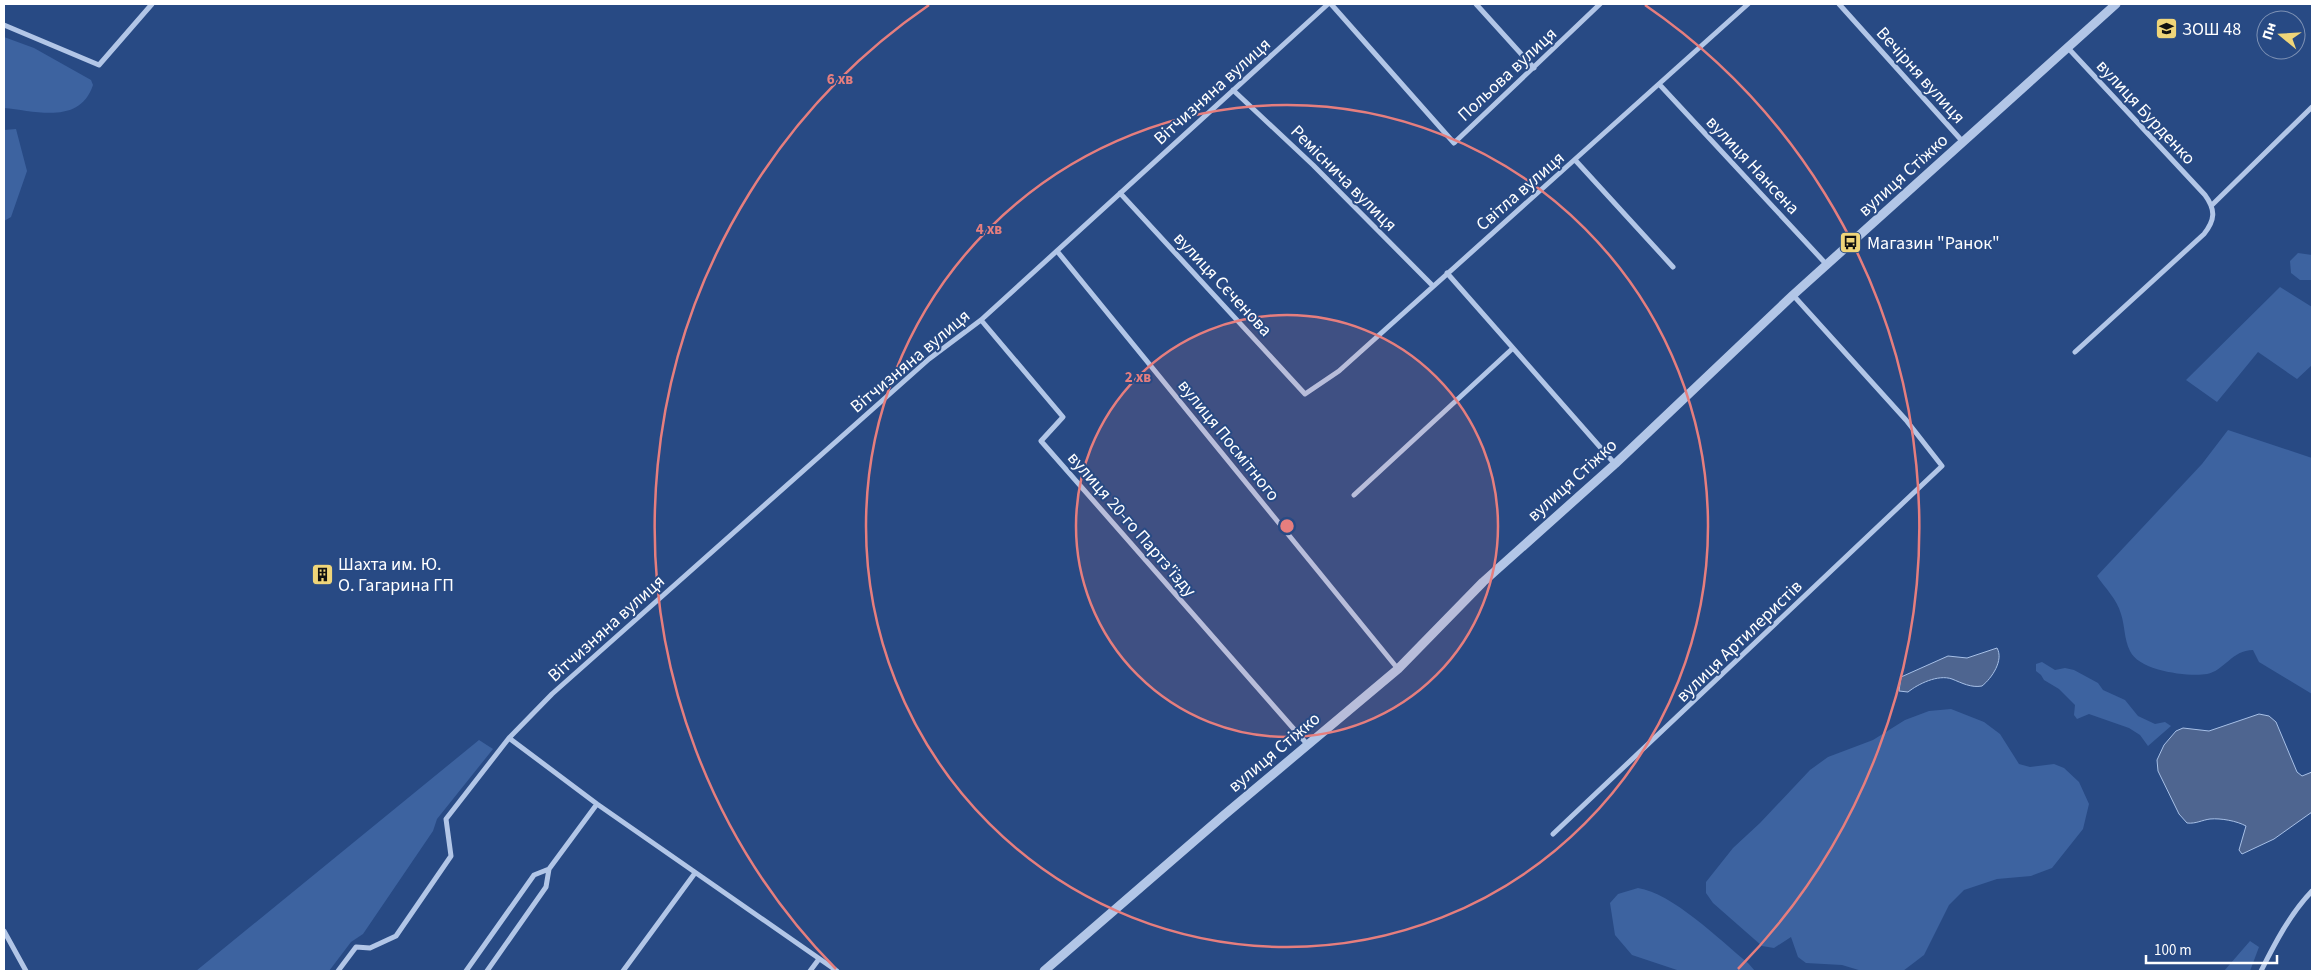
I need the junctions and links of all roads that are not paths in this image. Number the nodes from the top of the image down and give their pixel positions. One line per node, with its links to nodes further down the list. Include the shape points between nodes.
1 (152, 4): 8 (street, via 99,66)
2 (1329, 4): 10 (street, Польова вулиця, via 1454,143); 12 (street, Вітчизняна вулиця)
3 (1476, 4): 10 (street)
4 (1600, 4): 10 (street, Польова вулиця)
5 (1748, 4): 11 (street, Світла вулиця)
6 (1839, 4): 14 (street, Вечірня вулиця)
7 (2116, 4): 9 (street, вулиця Стіжко)
8 (4, 25)
9 (2068, 48): 14 (street, вулиця Стіжко); 17 (street, вулиця Бурденко)
10 (1534, 68)
11 (1659, 84): 15 (street, Світла вулиця); 19 (street, вулиця Нансена)
12 (1233, 90): 16 (street, Вітчизняна вулиця); 22 (street, Реміснича вулиця)
13 (2312, 107): 17 (street)
14 (1964, 142): 19 (street, вулиця Стіжко)
15 (1576, 161): 20 (street); 21 (street, Світла вулиця)
16 (1120, 193): 18 (street, Вітчизняна вулиця); 27 (street, вулиця Сєченова)
17 (2212, 205): 26 (street, via 2211,225 2204,234)
18 (1056, 251): 24 (street, Вітчизняна вулиця); 30 (street, вулиця Посмітного)
19 (1827, 265): 23 (street, вулиця Стіжко)
20 (1673, 267)
21 (1447, 273): 22 (street, Світла вулиця); 25 (street)
22 (1433, 286): 27 (street, Світла вулиця, via 1339,371)
23 (1794, 295): 28 (street, вулиця Стіжко); 34 (street, вулиця Артилеристів, via 1906,420 1942,466)
24 (981, 320): 31 (street, Вітчизняна вулиця, via 930,359 552,694); 32 (street, вулиця 20-го Партз'їзду, via 1062,417 1041,440)
25 (1512, 349): 28 (street); 29 (street)
26 (2075, 352)
27 (1305, 394)
28 (1615, 464): 30 (street, вулиця Стіжко, via 1483,582)
29 (1354, 495)
30 (1398, 669): 32 (street, вулиця Стіжко)
31 (509, 738): 33 (street); 41 (street, Вітчизняна вулиця, via 446,819 451,856 396,936 370,948 356,947)
32 (1307, 744): 47 (street, вулиця Стіжко)
33 (597, 804): 35 (street); 36 (street)
34 (1553, 834)
35 (549, 869): 42 (street, via 534,874); 43 (street, via 546,887)
36 (696, 873): 39 (street); 44 (street)
37 (2312, 891): 48 (street, via 2276,940)
38 (4, 931): 40 (street)
39 (819, 958): 45 (street); 46 (street)
40 (26, 971)
41 (338, 971)
42 (466, 971)
43 (487, 971)
44 (624, 971)
45 (810, 971)
46 (837, 971)
47 (1044, 971)
48 (2261, 971)

